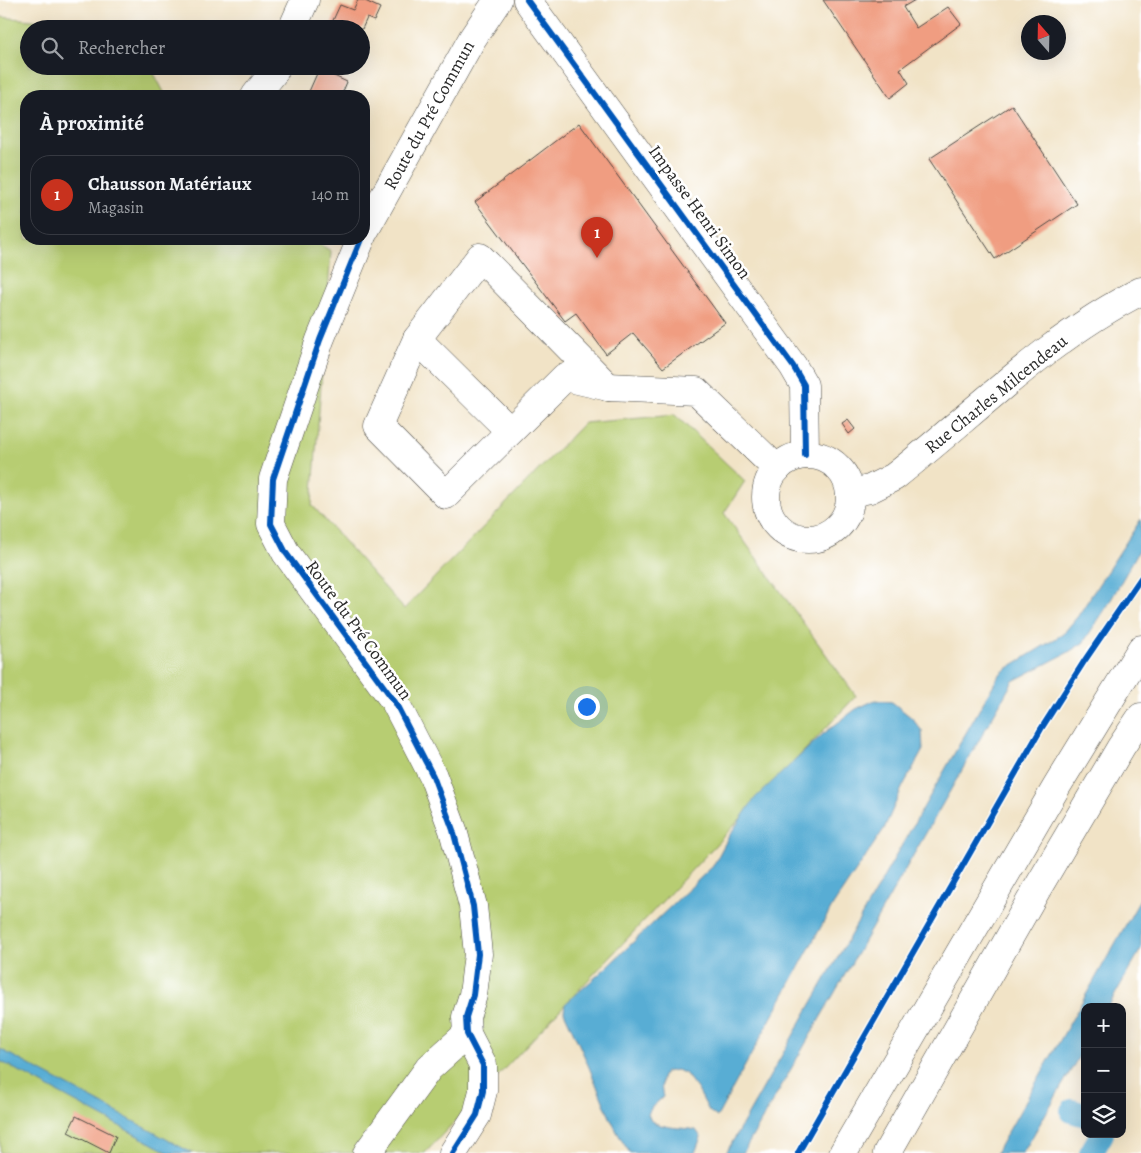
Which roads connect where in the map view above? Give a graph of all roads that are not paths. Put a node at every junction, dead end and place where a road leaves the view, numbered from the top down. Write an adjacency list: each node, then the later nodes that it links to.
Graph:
1 (304, 0): 4 (main road)
2 (498, 0): 7 (main road, Route du Pré Commun)
3 (527, 0): 13 (main road, Impasse Henri Simon)
4 (296, 20)
5 (272, 75): 6 (main road)
6 (260, 90)
7 (370, 221)
8 (359, 245): 18 (main road, Route du Pré Commun)
9 (1141, 291): 15 (main road, Rue Charles Milcendeau)
10 (417, 339): 11 (main road); 12 (main road); 12 (main road)
11 (608, 387): 12 (main road); 14 (main road)
12 (510, 431)
13 (805, 456): 14 (main road); 15 (main road)
14 (777, 469): 15 (main road)
15 (850, 493)
16 (1141, 649): 21 (main road)
17 (1141, 717): 22 (main road)
18 (467, 1034): 19 (main road); 20 (main road, Route du Pré Commun)
19 (367, 1153)
20 (453, 1153)
21 (843, 1153)
22 (887, 1153)

